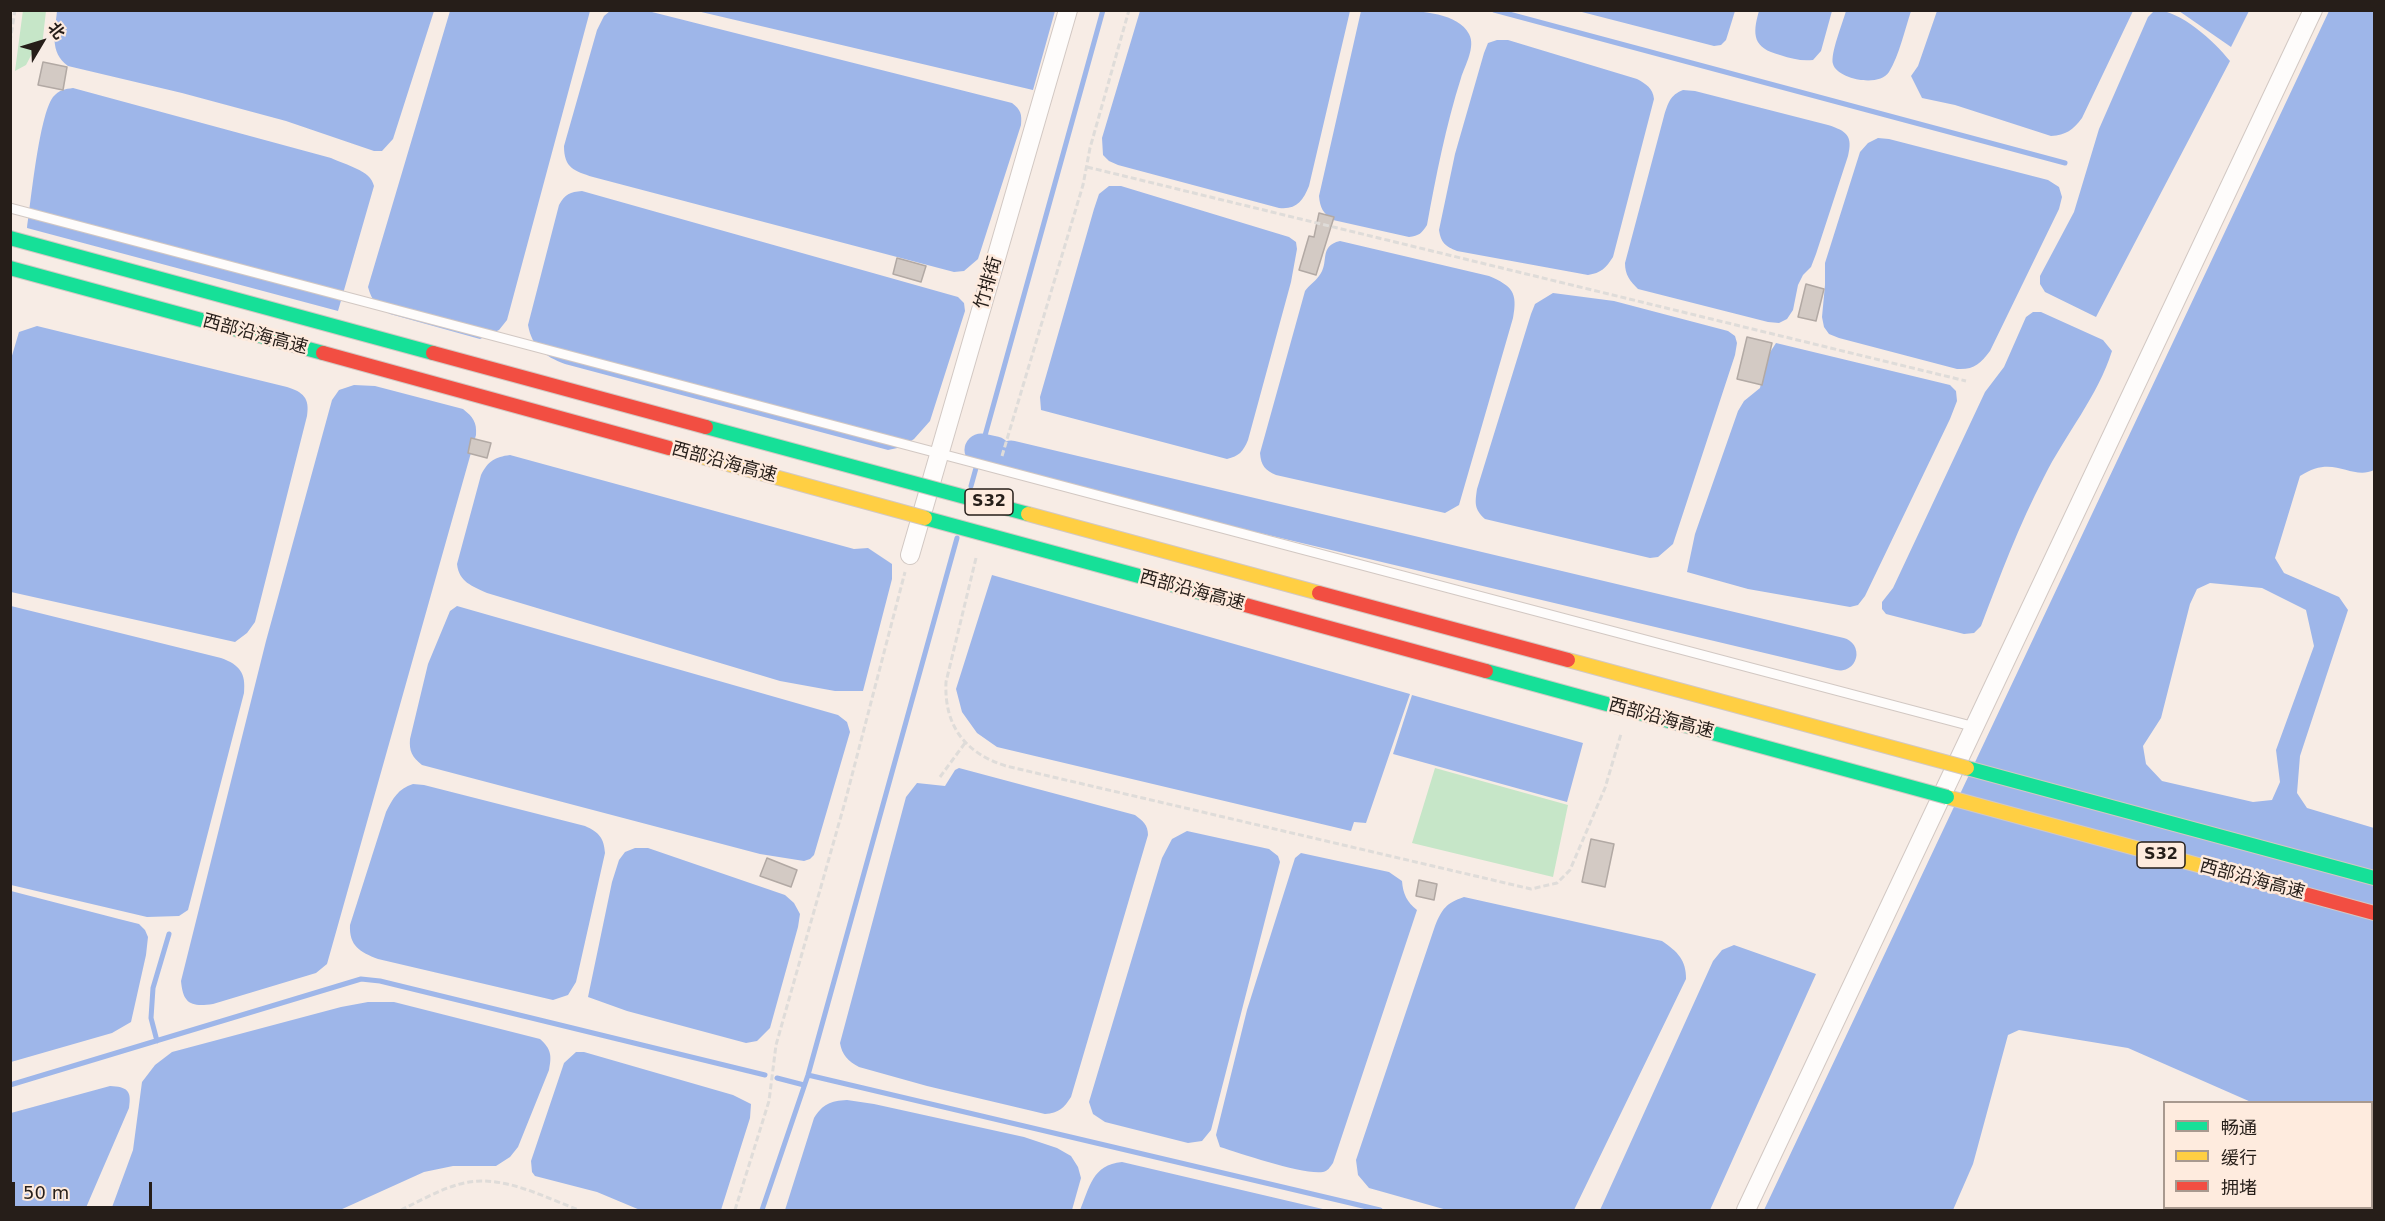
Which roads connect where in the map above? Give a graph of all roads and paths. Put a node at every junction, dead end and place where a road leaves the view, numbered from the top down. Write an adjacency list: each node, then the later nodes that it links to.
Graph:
1 (15, 10): 4 (path)
2 (1068, 10): 10 (street, 竹排街)
3 (2313, 10): 12 (street)
4 (10, 42)
5 (1086, 167): 9 (path)
6 (10, 208): 10 (lane)
7 (10, 238): 15 (highway, 西部沿海高速 / S32, bridge)
8 (10, 268): 16 (highway, 西部沿海高速 / S32, bridge)
9 (1966, 381)
10 (939, 453): 11 (street, 竹排街); 12 (lane)
11 (910, 555): 19 (path)
12 (1975, 727): 20 (street)
13 (965, 743): 14 (path)
14 (940, 777)
15 (2374, 878)
16 (2374, 913)
17 (401, 1210): 18 (path)
18 (579, 1210)
19 (735, 1210)
20 (1746, 1210)

